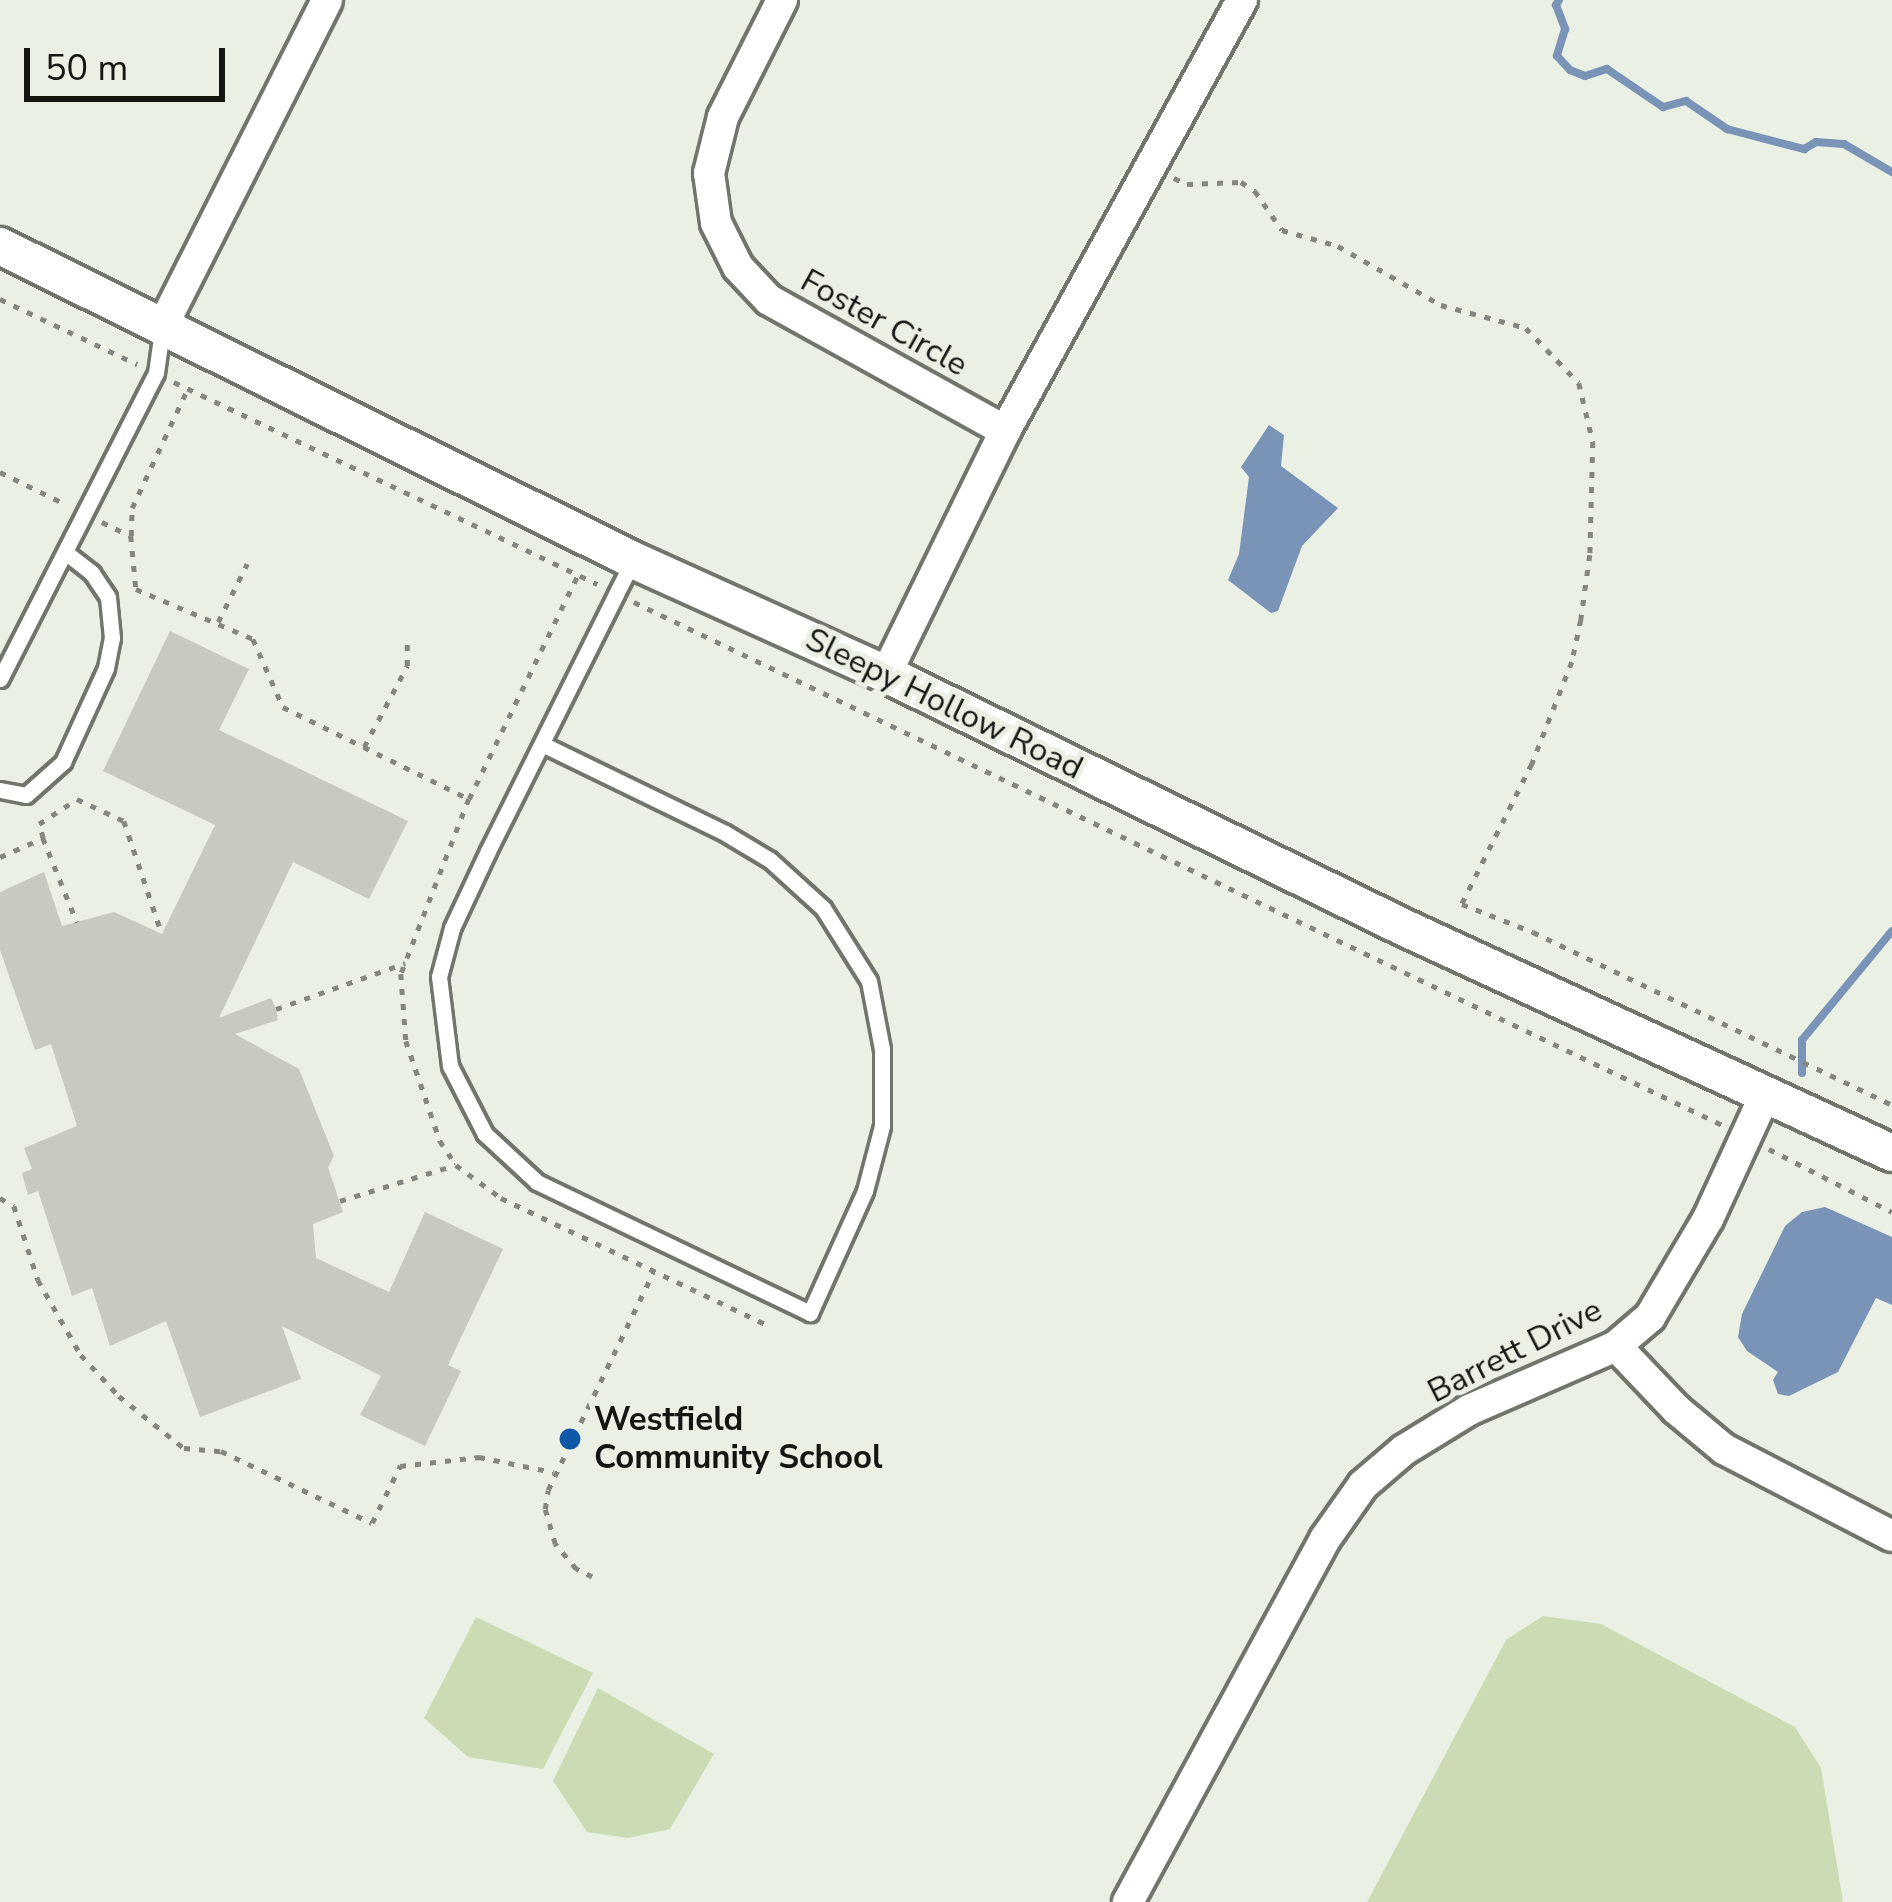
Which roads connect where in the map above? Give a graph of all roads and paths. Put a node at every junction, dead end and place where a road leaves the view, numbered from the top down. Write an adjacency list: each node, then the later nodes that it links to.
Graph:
1 (327, 0): 7 (street)
2 (782, 0): 10 (street, Foster Circle)
3 (1242, 0): 4 (street)
4 (1153, 168): 10 (street); 34 (path)
5 (0, 246): 7 (street, Sleepy Hollow Road)
6 (0, 299): 8 (path)
7 (162, 327): 8 (lane); 15 (street, Sleepy Hollow Road)
8 (156, 373): 9 (path); 12 (lane)
9 (188, 388): 13 (path); 17 (path)
10 (1005, 431): 21 (street)
11 (0, 472): 12 (path)
12 (87, 515): 13 (path); 14 (lane)
13 (131, 536): 19 (path)
14 (65, 552): 22 (lane); 25 (lane)
15 (633, 560): 18 (lane); 21 (street, Sleepy Hollow Road)
16 (247, 564): 19 (path)
17 (578, 575): 18 (path); 26 (path)
18 (616, 594): 23 (lane); 35 (path)
19 (218, 622): 24 (path)
20 (406, 642): 24 (path)
21 (886, 674): 33 (street, Sleepy Hollow Road)
22 (0, 680)
23 (542, 744): 23 (lane)
24 (364, 747): 26 (path)
25 (0, 790)
26 (469, 799): 31 (path)
27 (44, 838): 28 (path); 29 (path); 30 (path)
28 (0, 857)
29 (77, 922)
30 (162, 934)
31 (405, 962): 32 (path); 37 (path)
32 (276, 1009)
33 (1766, 1094): 35 (street, Barrett Drive); 36 (street, Sleepy Hollow Road)
34 (1892, 1105)
35 (1745, 1136): 40 (path); 43 (street, Barrett Drive)
36 (1892, 1154)
37 (456, 1165): 39 (path); 41 (path)
38 (0, 1198): 44 (path)
39 (340, 1201)
40 (1892, 1212)
41 (653, 1273): 42 (path); 44 (path)
42 (771, 1327)
43 (1616, 1346): 45 (street); 47 (street, Barrett Drive)
44 (553, 1472): 46 (path)
45 (1892, 1536)
46 (592, 1577)
47 (1128, 1902)

